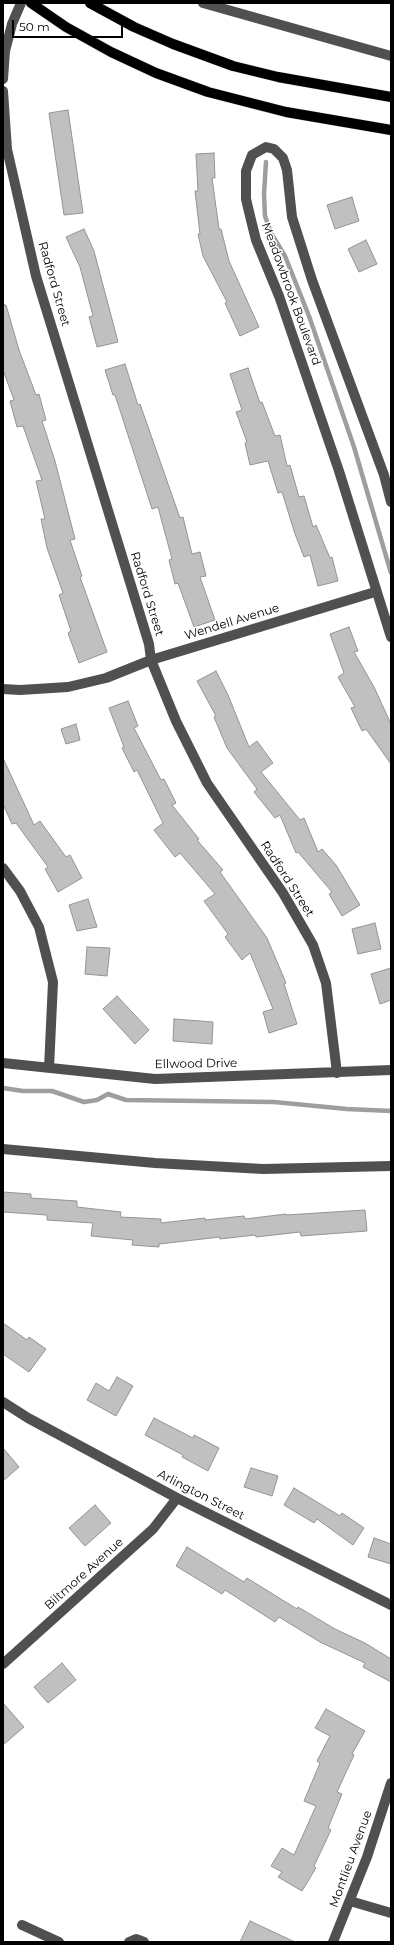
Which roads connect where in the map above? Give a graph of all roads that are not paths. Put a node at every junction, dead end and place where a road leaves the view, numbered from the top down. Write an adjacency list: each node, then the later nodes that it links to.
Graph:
1 (21, 3): 6 (street)
2 (31, 3): 9 (main road)
3 (90, 3): 8 (main road)
4 (203, 3): 5 (street)
5 (391, 56)
6 (3, 79)
7 (3, 91): 13 (street, Radford Street)
8 (391, 97)
9 (391, 130)
10 (391, 502): 11 (street, Meadowbrook Boulevard)
11 (376, 592): 12 (street, Meadowbrook Boulevard); 13 (street, Wendell Avenue)
12 (391, 637)
13 (151, 660): 14 (street, Wendell Avenue); 19 (street, Radford Street)
14 (3, 689)
15 (3, 868): 17 (street)
16 (3, 1063): 17 (street, Ellwood Drive)
17 (49, 1068): 19 (street, Ellwood Drive)
18 (391, 1070): 19 (street, Ellwood Drive)
19 (337, 1073)
20 (3, 1149): 21 (street)
21 (391, 1166)
22 (3, 1402): 23 (street, Arlington Street)
23 (177, 1498): 24 (street, Arlington Street); 25 (street, Biltmore Avenue)
24 (391, 1604)
25 (3, 1664)
26 (391, 1783): 27 (street, Montlieu Avenue)
27 (350, 1901): 28 (street); 33 (street, Montlieu Avenue)
28 (391, 1913)
29 (22, 1925): 30 (street)
30 (59, 1942)
31 (129, 1942): 32 (street)
32 (144, 1942)
33 (334, 1942)

